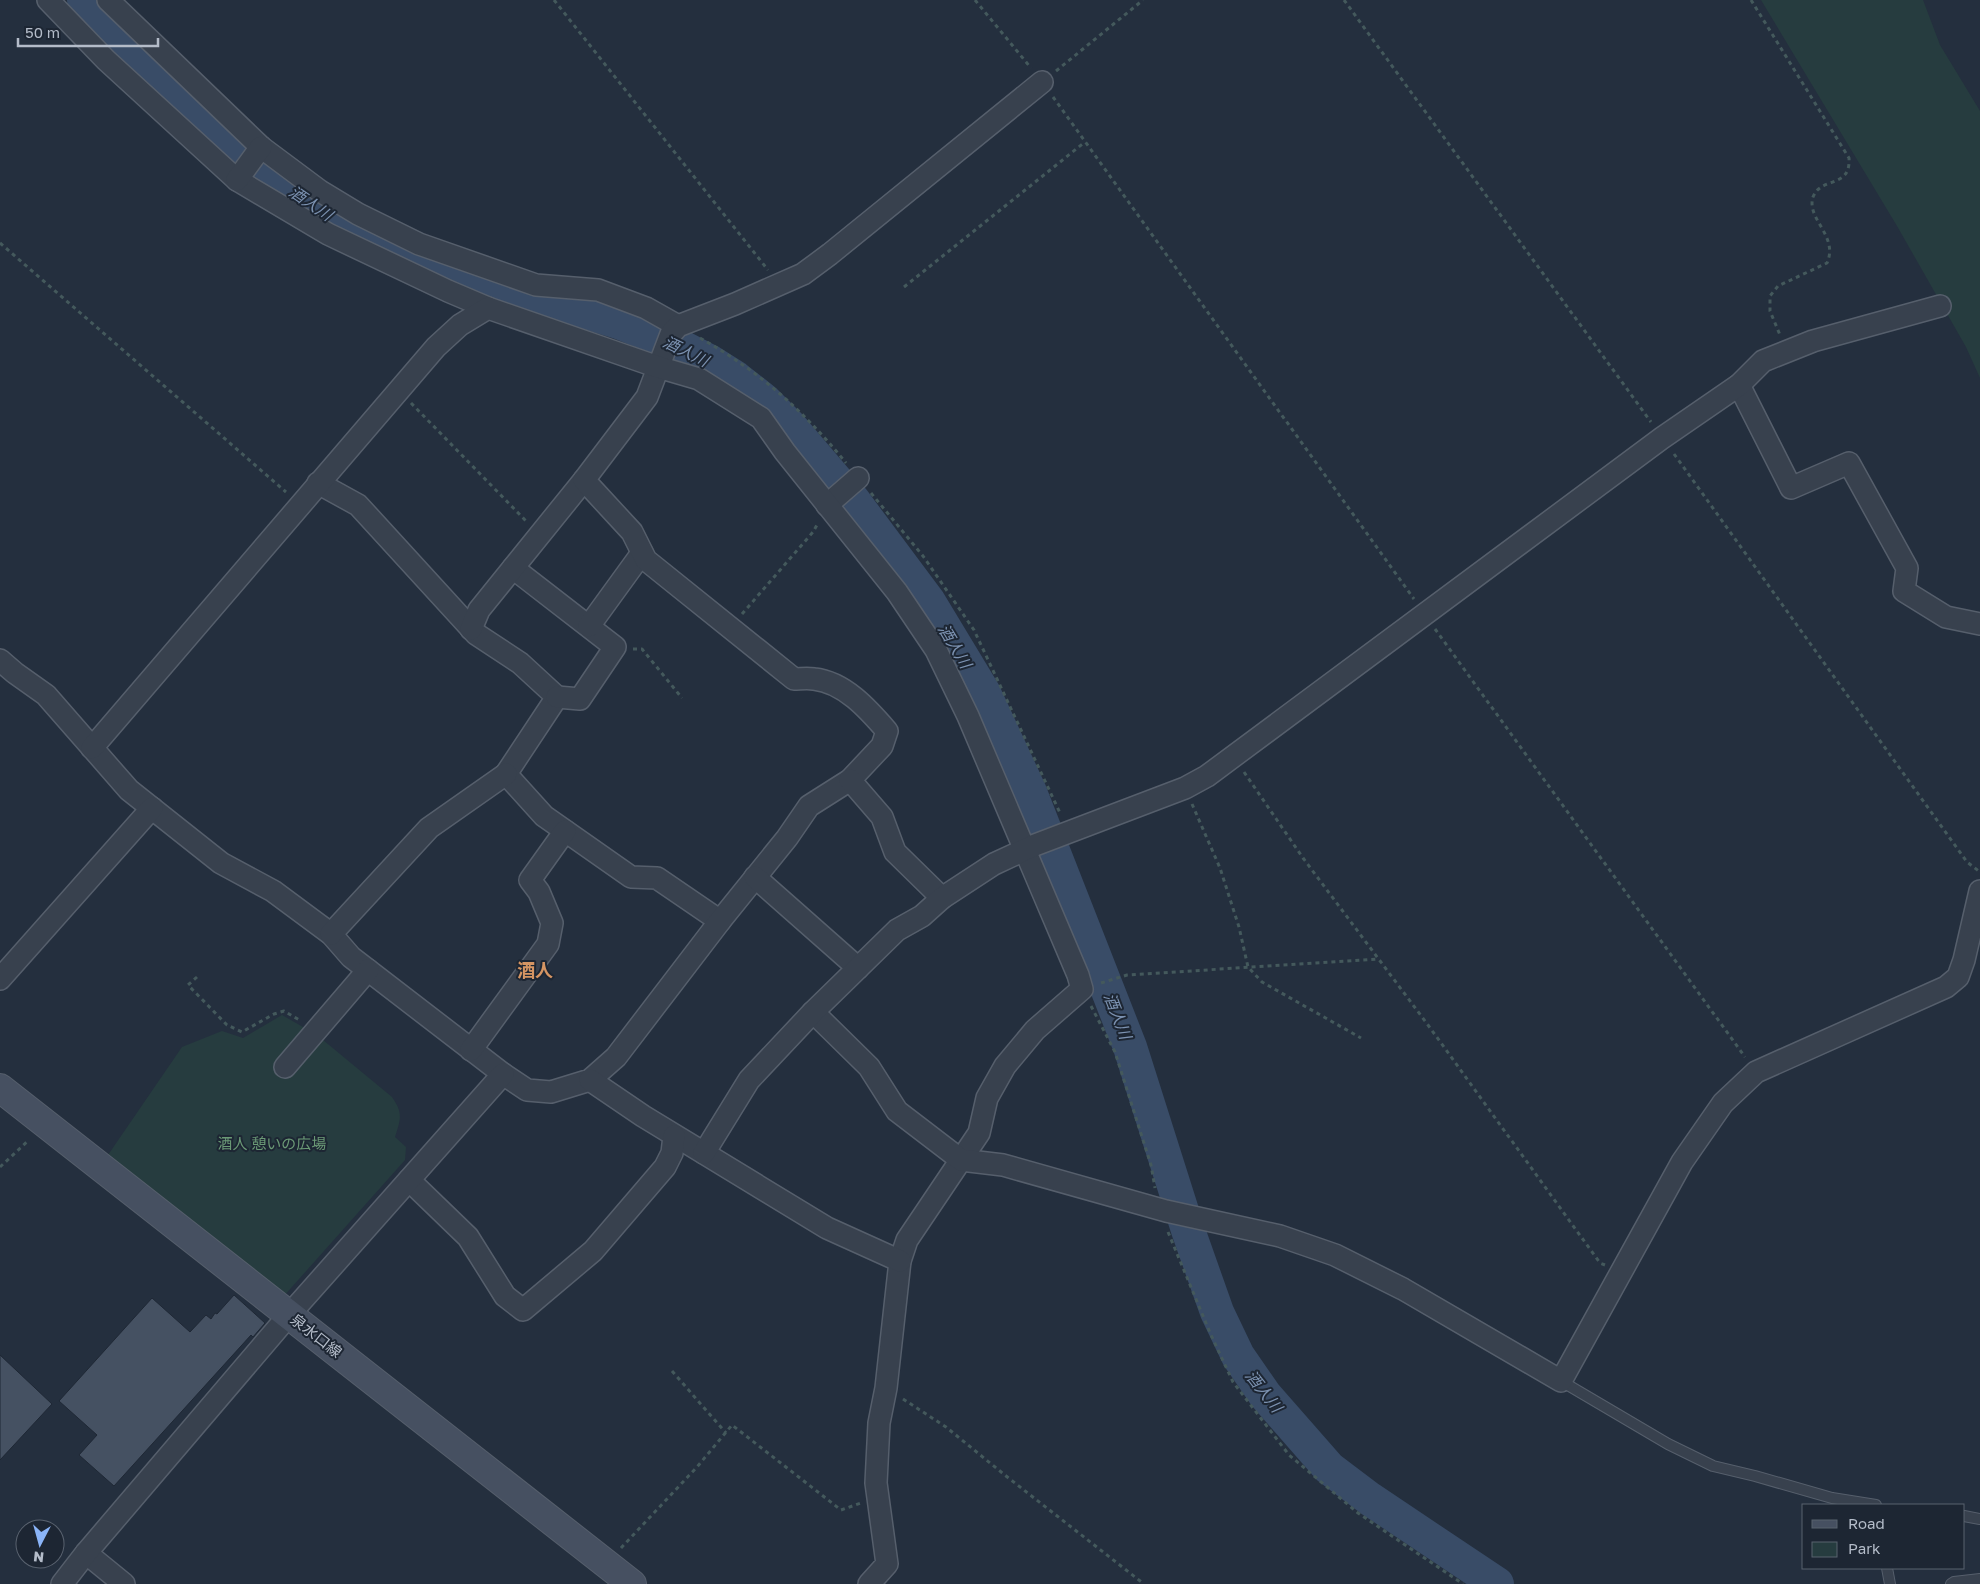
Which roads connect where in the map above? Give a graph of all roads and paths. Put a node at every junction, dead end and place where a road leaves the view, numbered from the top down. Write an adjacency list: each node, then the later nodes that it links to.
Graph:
1 (48, 0): 10 (street)
2 (108, 0): 9 (street)
3 (554, 0): 12 (path)
4 (975, 0): 7 (path)
5 (1143, 0): 7 (path)
6 (1751, 0): 17 (path)
7 (1042, 82): 8 (path); 12 (street)
8 (1085, 142): 13 (path); 29 (path)
9 (261, 147): 10 (street); 16 (street)
10 (237, 180): 15 (street)
11 (0, 242): 24 (path)
12 (780, 284): 16 (street)
13 (904, 287)
14 (1940, 306): 17 (street)
15 (488, 308): 18 (street); 20 (street)
16 (678, 326): 18 (street); 21 (path)
17 (1787, 351): 19 (street)
18 (658, 367): 22 (street); 25 (street)
19 (1739, 384): 29 (street); 30 (street)
20 (398, 390): 23 (street); 26 (path)
21 (858, 478): 25 (street); 45 (path)
22 (584, 480): 26 (street); 27 (street)
23 (318, 483): 24 (street); 33 (street)
24 (301, 504): 38 (street)
25 (827, 505): 32 (path); 46 (street)
26 (540, 535): 28 (street)
27 (642, 553): 31 (street); 32 (street)
28 (513, 568): 31 (street); 33 (street)
29 (1425, 615): 39 (street); 64 (path)
30 (1980, 624)
31 (589, 626): 34 (street)
32 (730, 628): 41 (street)
33 (471, 629): 36 (street)
34 (615, 647): 36 (street); 37 (path)
35 (0, 660): 38 (street)
36 (557, 697): 40 (street)
37 (682, 698)
38 (92, 748): 43 (street)
39 (1234, 758): 42 (street); 52 (path)
40 (506, 774): 44 (street); 51 (street)
41 (850, 780): 47 (street); 49 (street)
42 (1185, 788): 45 (street); 53 (path)
43 (152, 808): 51 (street); 57 (street)
44 (565, 831): 50 (street); 62 (street)
45 (1069, 832): 46 (street)
46 (1025, 849): 49 (street); 58 (street)
47 (756, 877): 50 (street); 54 (street)
48 (1980, 891): 64 (street)
49 (942, 898): 54 (street)
50 (720, 921): 66 (street)
51 (331, 934): 55 (street)
52 (1379, 959): 53 (path); 76 (path)
53 (1248, 967): 58 (path); 61 (path)
54 (858, 968): 59 (street)
55 (368, 970): 60 (street); 62 (street)
56 (197, 977): 60 (path)
57 (0, 979)
58 (1082, 989): 71 (street); 74 (path)
59 (813, 1012): 70 (street); 71 (street)
60 (316, 1031): 63 (street)
61 (1361, 1038)
62 (471, 1050): 65 (street)
63 (285, 1067)
64 (1756, 1072): 76 (street)
65 (503, 1074): 66 (street); 73 (street)
66 (590, 1080): 69 (street)
67 (0, 1088): 68 (main road, 泉水口線)
68 (45, 1123): 72 (path); 77 (main road, 泉水口線)
69 (674, 1136): 70 (street); 73 (street)
70 (704, 1153): 75 (street)
71 (960, 1160): 74 (street); 75 (street)
72 (0, 1168)
73 (409, 1180): 77 (street)
74 (1158, 1209): 79 (street); 95 (path)
75 (900, 1261): 80 (street)
76 (1621, 1272): 79 (street)
77 (289, 1315): 86 (street); 87 (main road, 泉水口線)
78 (672, 1371): 81 (path)
79 (1561, 1381): 83 (lane)
80 (886, 1388): 82 (street); 94 (path)
81 (726, 1433): 82 (path); 87 (path)
82 (878, 1498): 93 (street)
83 (1872, 1504)
84 (1965, 1516): 85 (lane)
85 (1980, 1519)
86 (86, 1552): 90 (street); 91 (street)
87 (606, 1564): 92 (main road, 泉水口線)
88 (1887, 1569): 96 (lane)
89 (1980, 1580): 97 (lane)
90 (62, 1584)
91 (124, 1584)
92 (632, 1584)
93 (870, 1584)
94 (1144, 1584)
95 (1463, 1584)
96 (1890, 1584)
97 (1950, 1584)

